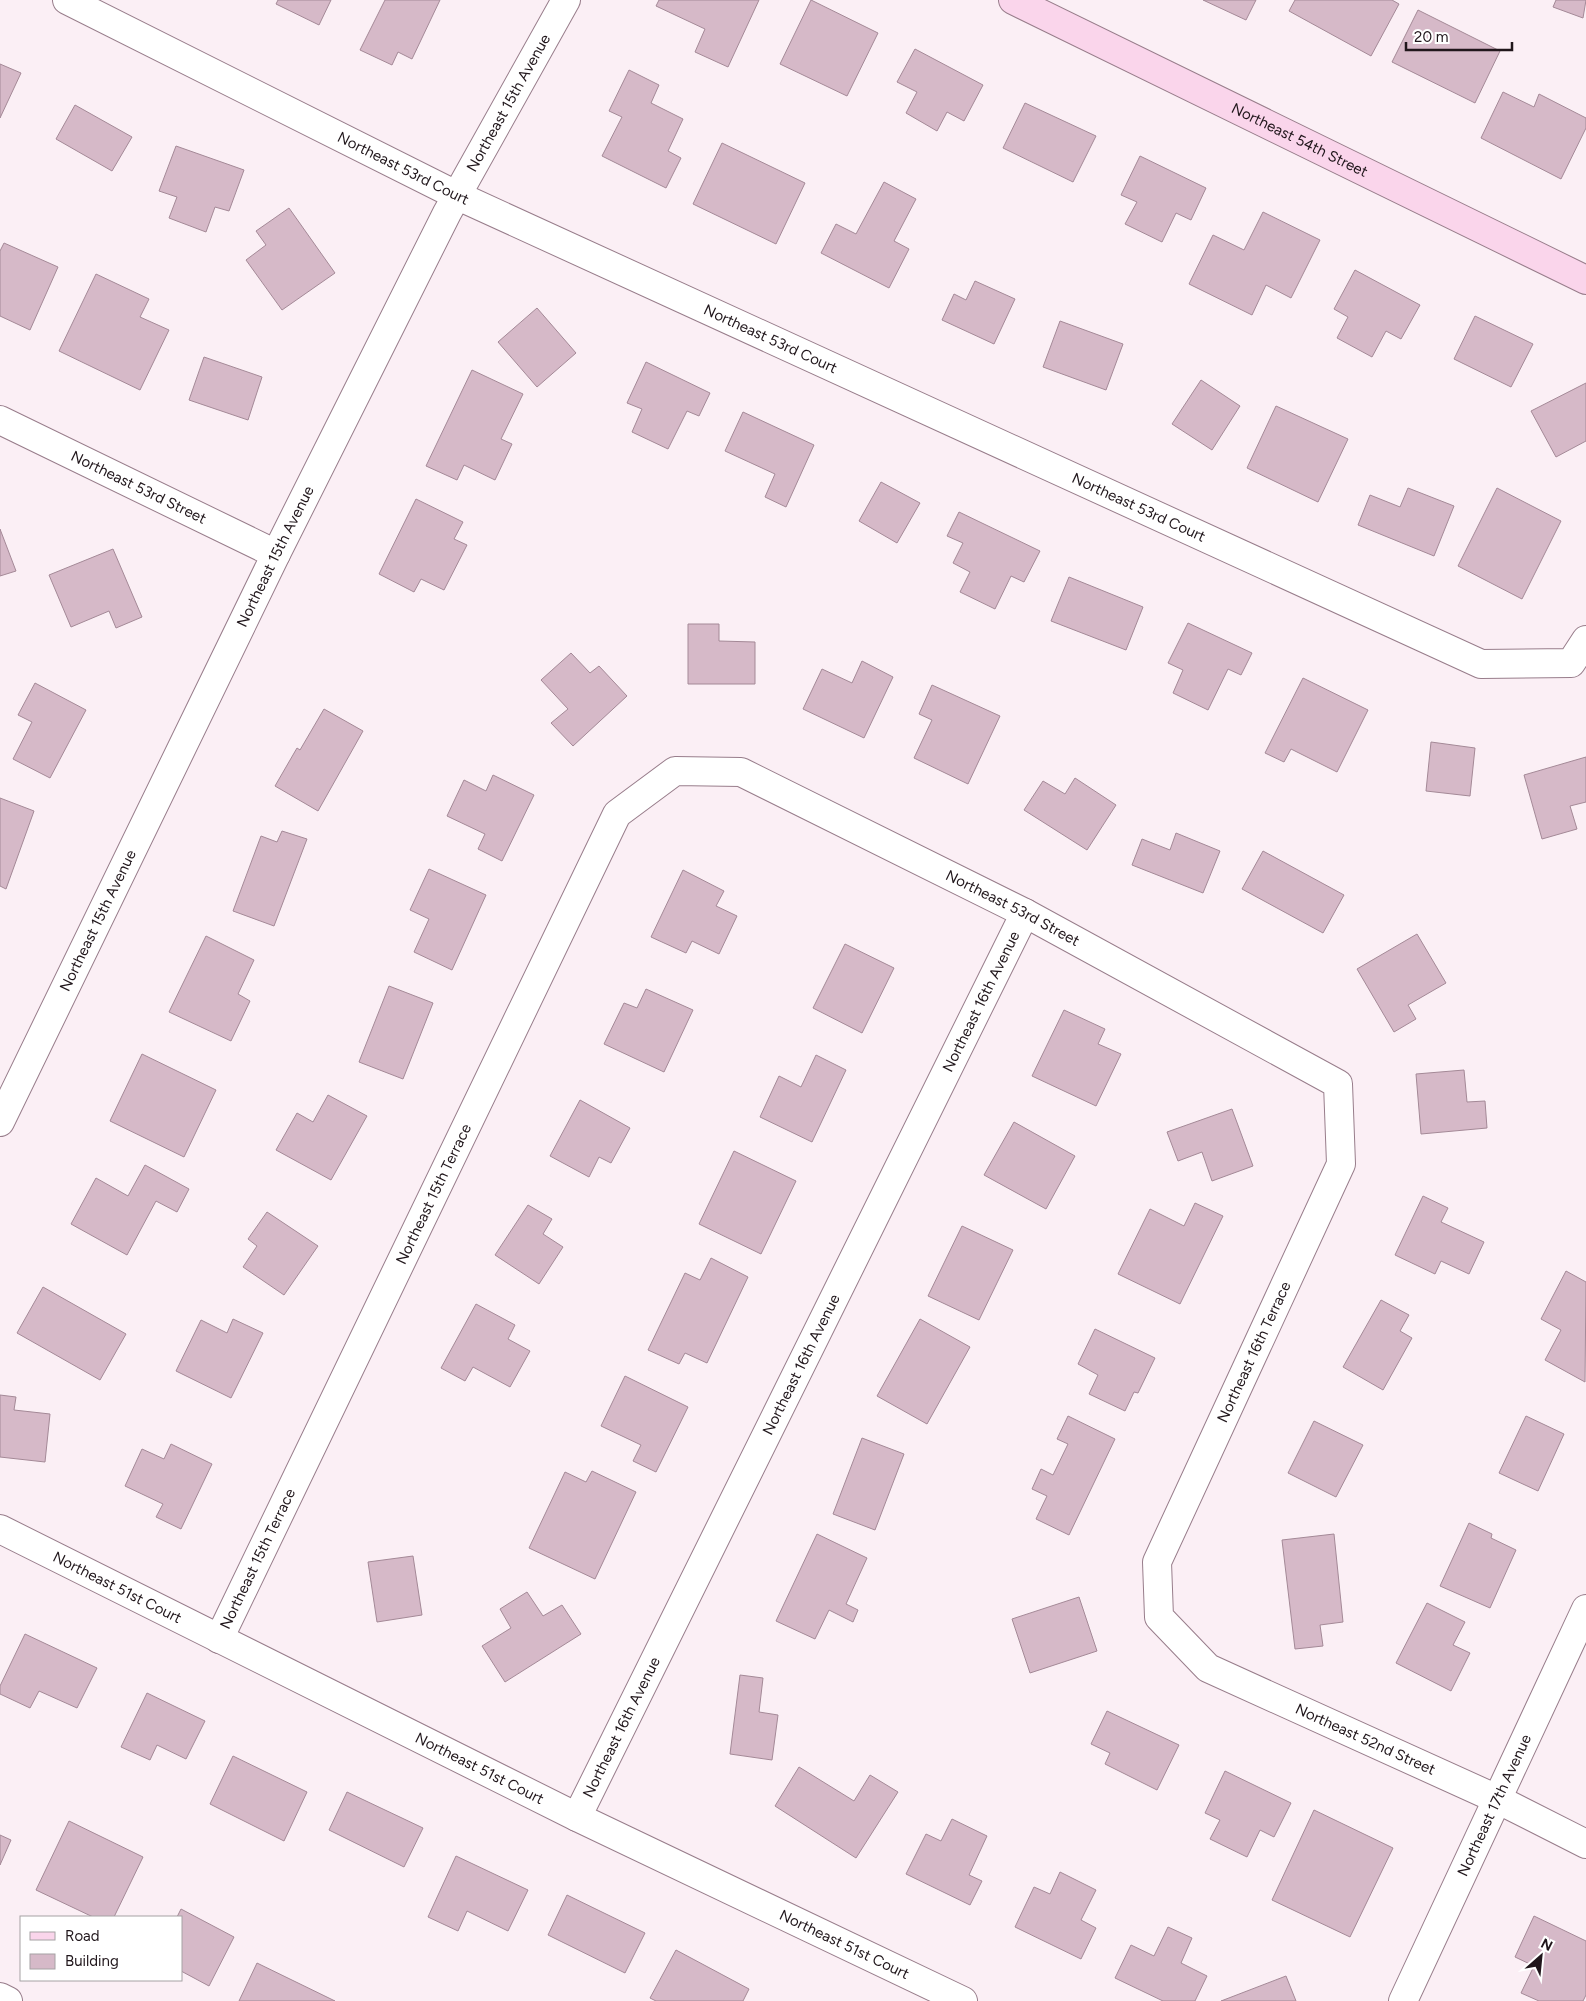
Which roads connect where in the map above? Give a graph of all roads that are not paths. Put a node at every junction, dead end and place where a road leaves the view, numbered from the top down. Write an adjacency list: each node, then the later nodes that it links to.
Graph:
1 (67, 0): 4 (street, Northeast 53rd Court)
2 (566, 0): 4 (street, Northeast 15th Avenue)
3 (1013, 0): 5 (street, Northeast 54th Street)
4 (456, 195): 7 (street, Northeast 15th Avenue); 8 (street, Northeast 53rd Court)
5 (1586, 280)
6 (0, 420): 7 (street, Northeast 53rd Street)
7 (276, 554): 12 (street, Northeast 15th Avenue)
8 (1586, 640)
9 (674, 771): 10 (street, Northeast 53rd Street); 16 (street, Northeast 15th Terrace)
10 (1025, 912): 11 (street, Northeast 53rd Street); 18 (street, Northeast 16th Avenue)
11 (1338, 1084): 15 (street, Northeast 16th Terrace)
12 (0, 1122)
13 (0, 1529): 16 (street, Northeast 51st Court)
14 (1586, 1609): 17 (street, Northeast 17th Avenue)
15 (1159, 1617): 17 (street, Northeast 52nd Street)
16 (219, 1639): 18 (street, Northeast 51st Court)
17 (1497, 1798): 19 (street, Northeast 52nd Street); 23 (street, Northeast 17th Avenue)
18 (577, 1816): 22 (street, Northeast 51st Court)
19 (1586, 1844)
20 (0, 1997): 21 (street)
21 (8, 2001)
22 (963, 2001)
23 (1403, 2001)

